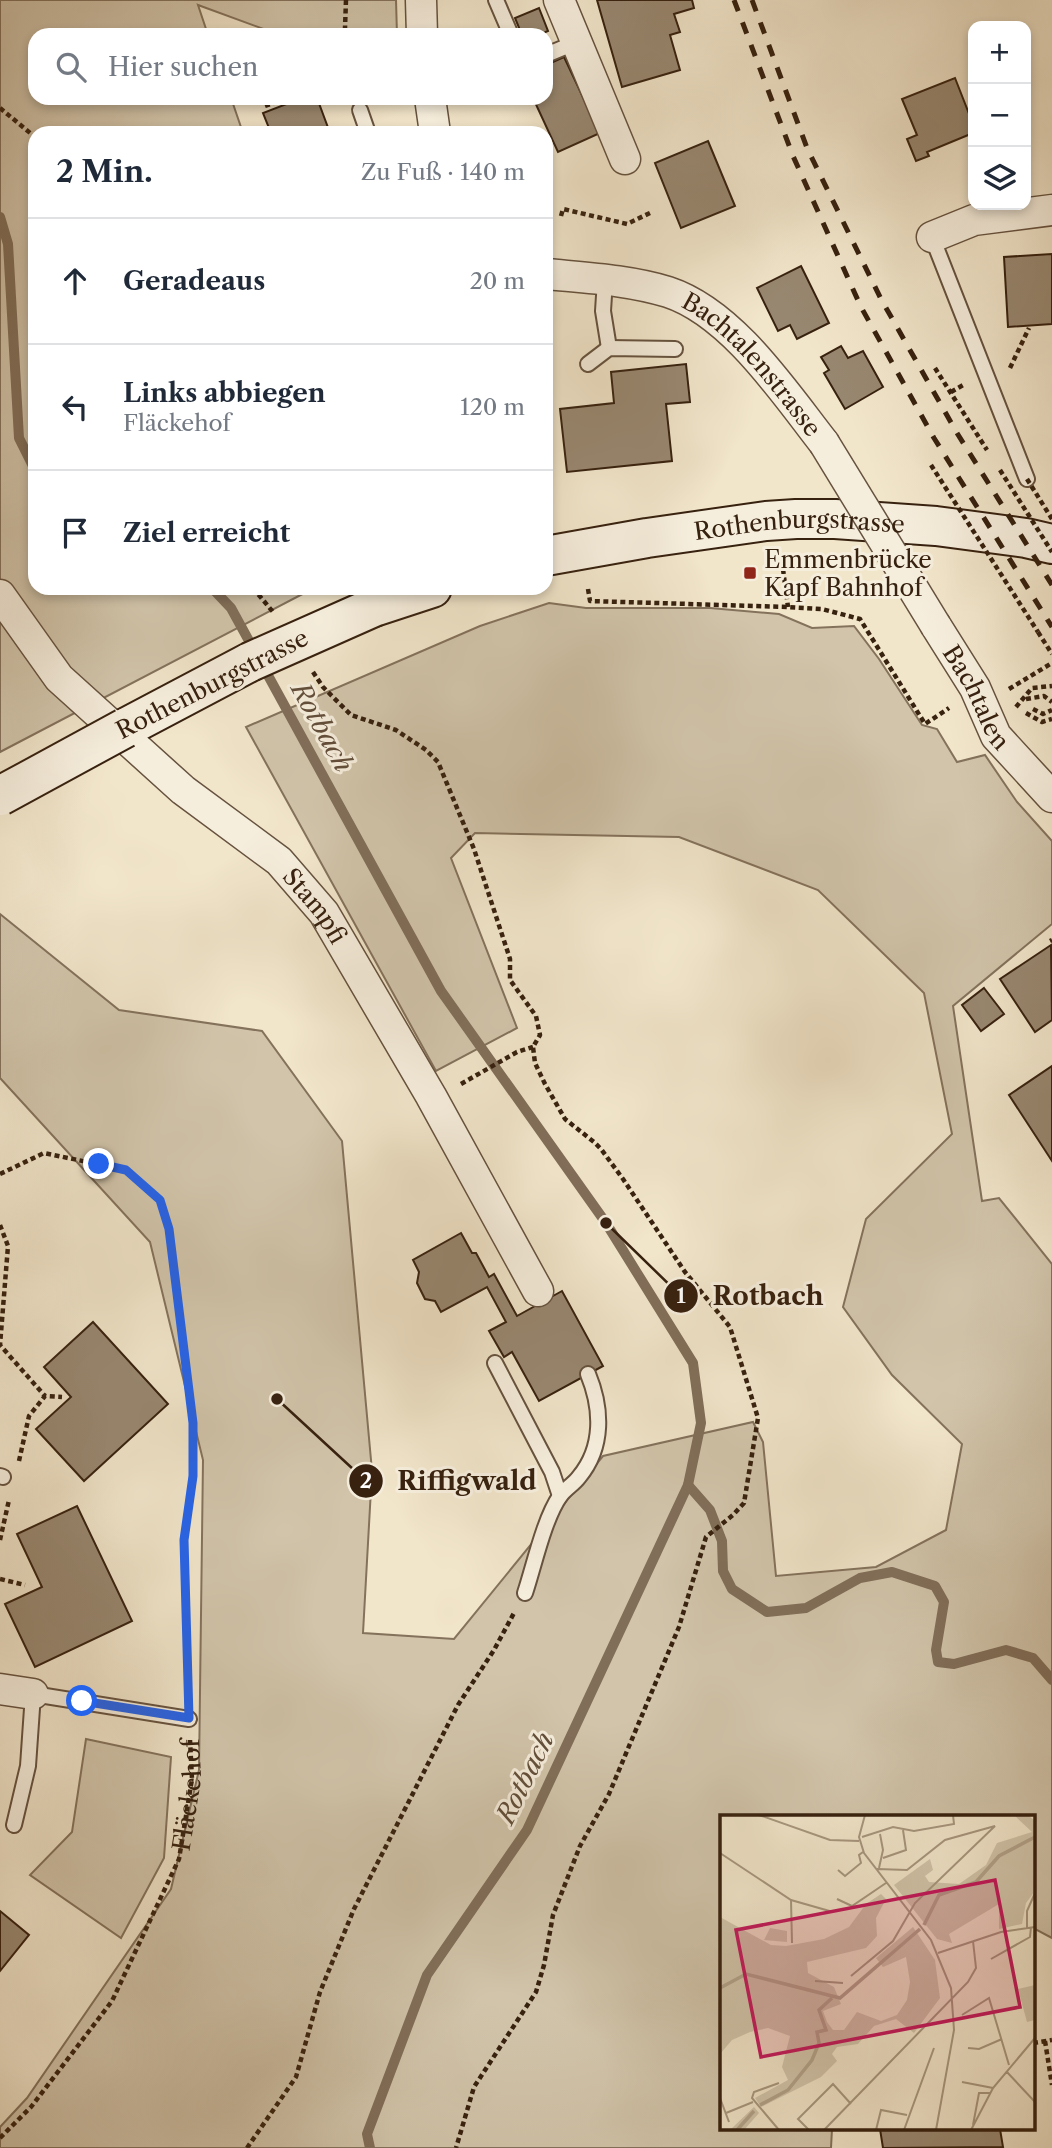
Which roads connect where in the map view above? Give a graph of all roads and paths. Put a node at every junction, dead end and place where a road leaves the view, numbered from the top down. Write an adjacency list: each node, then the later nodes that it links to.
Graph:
1 (346, 0): 5 (path)
2 (421, 0): 6 (street)
3 (496, 0): 7 (lane)
4 (559, 0): 8 (street)
5 (345, 28)
6 (422, 28)
7 (508, 28)
8 (577, 43): 9 (lane); 16 (street)
9 (553, 52)
10 (431, 105): 14 (street)
11 (0, 108): 15 (path)
12 (360, 110): 13 (lane)
13 (366, 126)
14 (434, 126)
15 (28, 131)
16 (625, 159)
17 (1052, 210): 20 (street)
18 (652, 212): 19 (path)
19 (561, 216)
20 (932, 237): 30 (lane)
21 (553, 275): 22 (street, Bachtalenstrasse)
22 (605, 279): 24 (lane); 42 (street, Bachtalenstrasse, bridge)
23 (1029, 328): 26 (path)
24 (609, 348): 25 (lane); 27 (lane)
25 (675, 349)
26 (1012, 363)
27 (588, 364)
28 (935, 368): 33 (path, bridge)
29 (931, 464): 43 (path, bridge)
30 (1027, 479): 31 (path, bridge)
31 (1052, 519)
32 (1052, 544): 34 (main road, Rothenburgstrasse)
33 (1052, 552)
34 (553, 555)
35 (783, 569): 40 (path)
36 (588, 589): 40 (path)
37 (0, 594): 60 (street, Stampfi)
38 (259, 595): 41 (path)
39 (411, 595): 54 (main road, Rothenburgstrasse, bridge)
40 (789, 607): 48 (path)
41 (281, 621)
42 (936, 626): 55 (street, Bachtalen)
43 (1052, 654)
44 (1052, 663): 47 (path)
45 (309, 665): 56 (path)
46 (1052, 686): 49 (path)
47 (1002, 693)
48 (958, 702)
49 (1052, 702)
50 (1033, 709): 51 (path)
51 (1052, 710)
52 (1026, 713): 53 (path)
53 (1052, 719)
54 (0, 796)
55 (1052, 797)
56 (533, 1047): 57 (path); 78 (path)
57 (451, 1089)
58 (0, 1174): 70 (path, Fläckehof)
59 (0, 1225): 63 (path)
60 (541, 1296)
61 (495, 1363): 64 (lane)
62 (588, 1374): 64 (lane)
63 (45, 1396)
64 (560, 1496): 67 (lane)
65 (0, 1579): 66 (path)
66 (25, 1585)
67 (525, 1593): 77 (path)
68 (0, 1689): 69 (street)
69 (33, 1694): 70 (lane); 71 (lane)
70 (189, 1718): 76 (path, Fläckehof)
71 (14, 1825)
72 (1052, 2040): 73 (path)
73 (1045, 2041): 74 (path); 75 (path)
74 (1034, 2043)
75 (1052, 2085)
76 (0, 2138)
77 (247, 2148)
78 (456, 2148)

